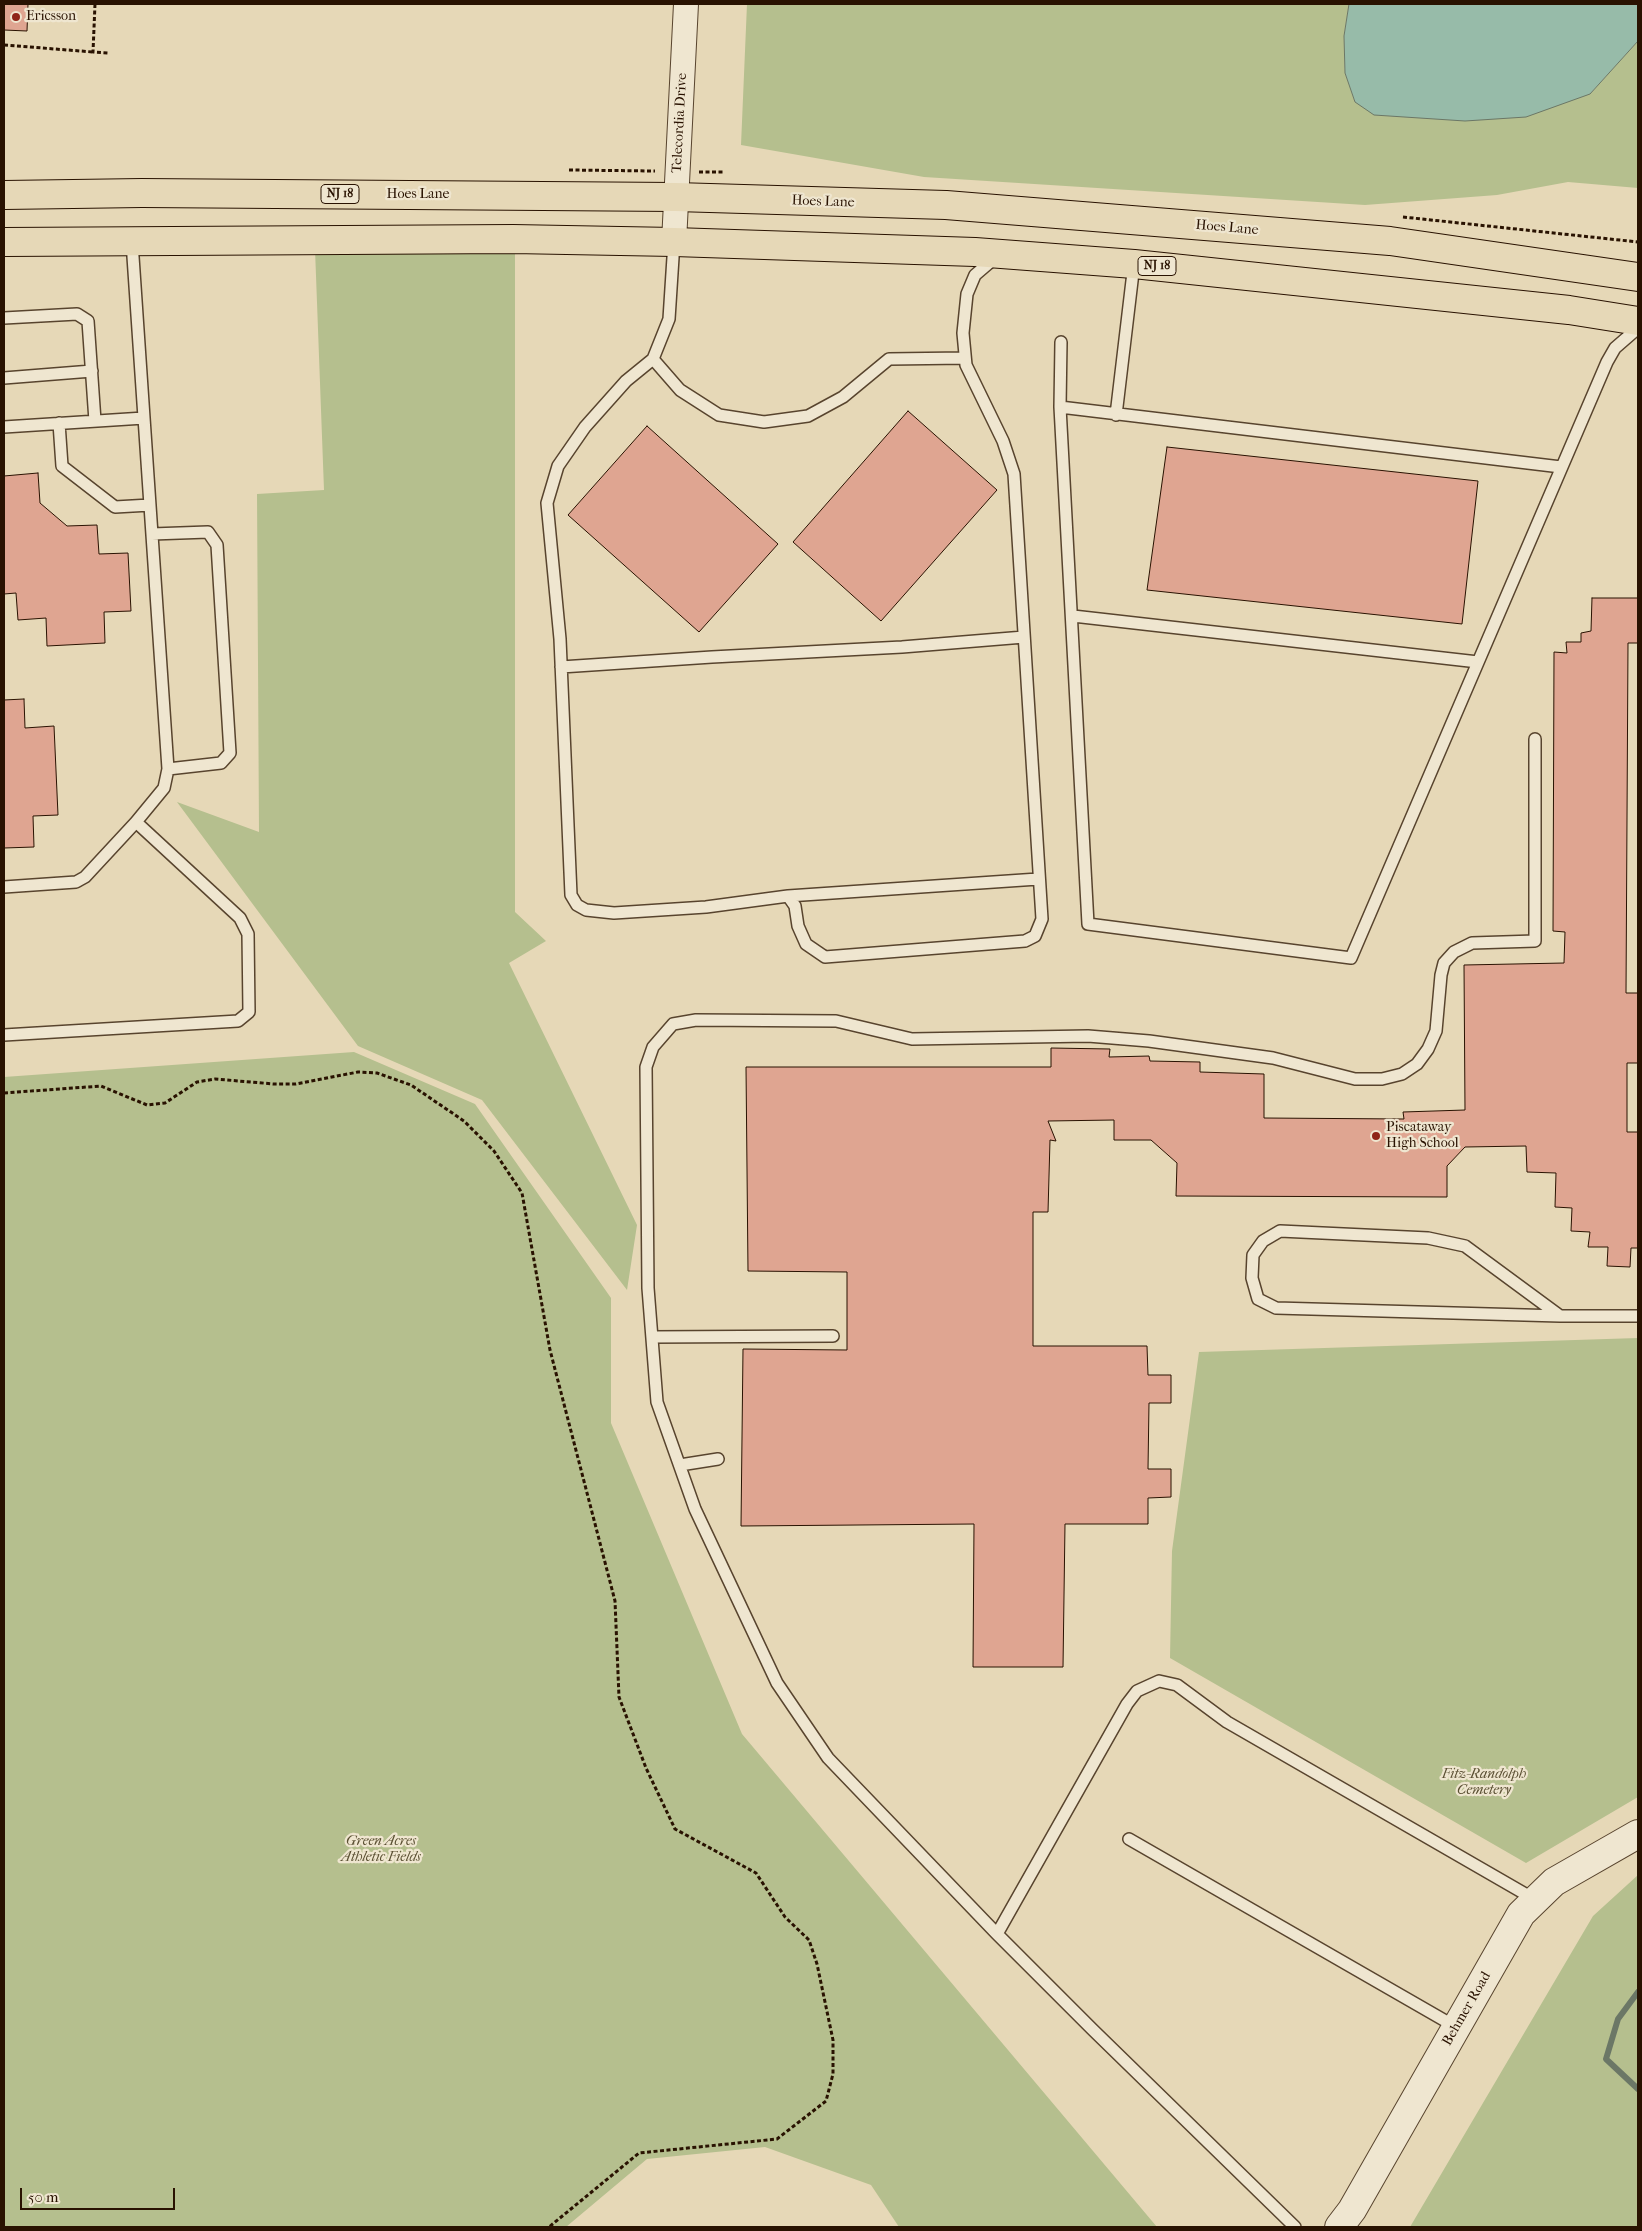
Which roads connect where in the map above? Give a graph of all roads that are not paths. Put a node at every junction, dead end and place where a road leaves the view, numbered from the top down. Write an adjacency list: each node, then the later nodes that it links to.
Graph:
1 (686, 4): 3 (street, Telecordia Drive)
2 (4, 195): 3 (highway, Hoes Lane / NJ 18)
3 (676, 197): 6 (street, Telecordia Drive); 9 (highway, Hoes Lane / NJ 18)
4 (4, 242): 5 (highway, NJ 18)
5 (132, 242): 6 (highway, NJ 18); 20 (lane)
6 (674, 242): 7 (highway, NJ 18); 15 (lane)
7 (1001, 254): 8 (highway, NJ 18); 14 (lane)
8 (1134, 264): 11 (highway, NJ 18); 19 (lane)
9 (1638, 278)
10 (4, 318): 16 (lane)
11 (1638, 321)
12 (1638, 328): 24 (lane)
13 (1061, 342): 18 (lane)
14 (965, 358): 15 (lane); 28 (lane)
15 (653, 359): 30 (lane)
16 (92, 371): 17 (lane); 21 (lane)
17 (4, 378)
18 (1060, 408): 19 (lane); 27 (lane)
19 (1116, 415): 24 (lane)
20 (144, 418): 21 (lane); 25 (lane)
21 (95, 421): 22 (lane)
22 (59, 423): 23 (lane); 25 (lane)
23 (4, 427)
24 (1561, 467): 29 (lane)
25 (150, 505): 26 (lane)
26 (152, 534): 32 (lane); 32 (lane)
27 (1073, 616): 29 (lane); 29 (lane)
28 (1024, 637): 30 (lane); 34 (lane)
29 (1478, 662)
30 (561, 667): 36 (lane)
31 (1535, 739): 41 (lane)
32 (168, 769): 33 (lane)
33 (136, 822): 35 (lane); 37 (lane)
34 (1038, 879): 36 (lane); 36 (lane)
35 (4, 887)
36 (788, 896)
37 (4, 1035)
38 (1560, 1316): 38 (lane); 39 (lane)
39 (1638, 1316)
40 (833, 1336): 41 (lane)
41 (652, 1337): 43 (lane)
42 (718, 1459): 43 (lane)
43 (680, 1465): 47 (lane)
44 (1638, 1834): 46 (street, Behmer Road)
45 (1130, 1840): 48 (lane)
46 (1534, 1899): 47 (lane); 48 (street, Behmer Road)
47 (997, 1934): 49 (lane)
48 (1456, 2027): 50 (street, Behmer Road)
49 (1296, 2227)
50 (1340, 2227)

